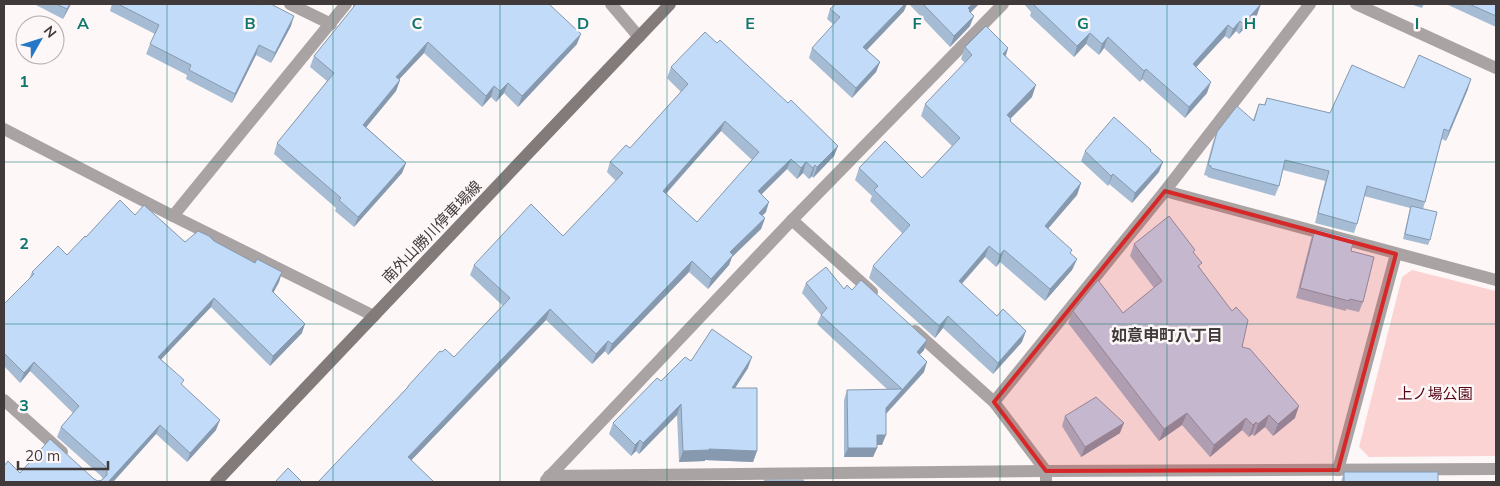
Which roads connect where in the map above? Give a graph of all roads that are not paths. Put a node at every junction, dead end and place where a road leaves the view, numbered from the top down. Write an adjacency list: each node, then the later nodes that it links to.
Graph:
1 (290, 4): 8 (street)
2 (346, 4): 8 (street)
3 (611, 4): 9 (street)
4 (670, 4): 9 (main road, 南外山勝川停車場線)
5 (1003, 4): 15 (street)
6 (1310, 4): 13 (street)
7 (1356, 4): 10 (street)
8 (330, 24): 14 (street)
9 (639, 37): 19 (main road, 南外山勝川停車場線)
10 (1496, 68)
11 (8, 131): 12 (street); 14 (street)
12 (4, 143)
13 (1165, 191): 16 (street); 22 (street)
14 (173, 216): 19 (street)
15 (792, 220): 18 (street); 27 (street)
16 (1396, 254): 17 (street); 25 (street)
17 (1496, 280)
18 (878, 298)
19 (374, 316): 28 (main road, 南外山勝川停車場線)
20 (907, 324): 22 (street)
21 (4, 400): 23 (street)
22 (994, 402): 26 (street)
23 (74, 463)
24 (1496, 469): 25 (street)
25 (1338, 470): 26 (street)
26 (1046, 477): 27 (street)
27 (546, 479)
28 (216, 482)

